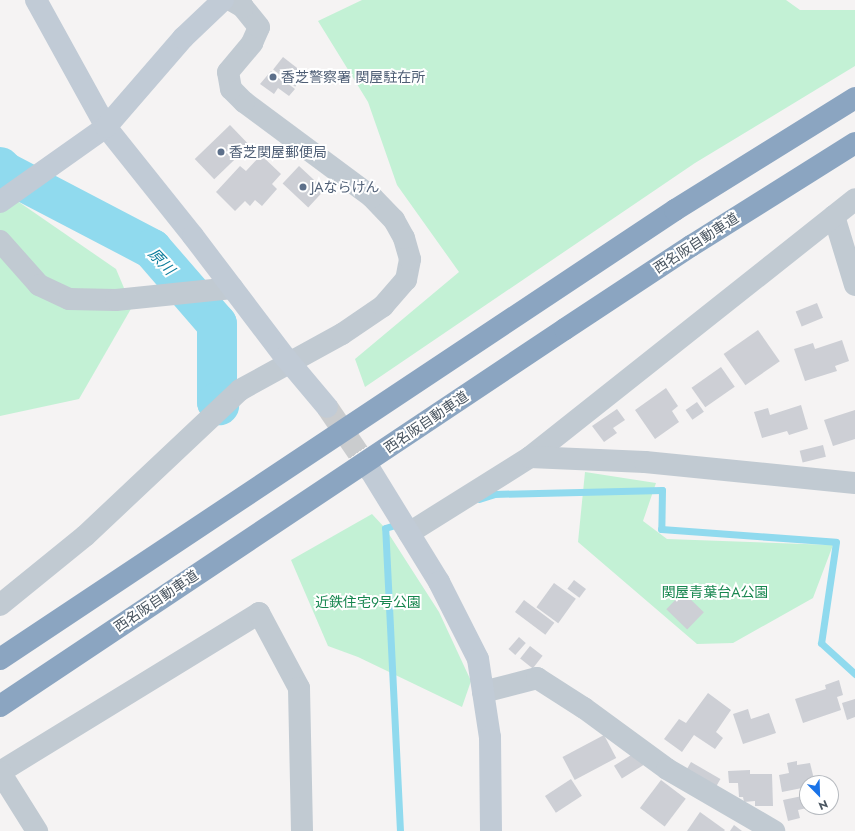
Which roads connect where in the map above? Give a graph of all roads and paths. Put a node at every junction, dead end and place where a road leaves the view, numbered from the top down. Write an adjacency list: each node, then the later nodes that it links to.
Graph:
1 (36, 0): 5 (street)
2 (223, 0): 5 (street)
3 (231, 0): 13 (street)
4 (855, 98): 20 (highway)
5 (106, 127): 8 (street); 12 (street)
6 (855, 143): 22 (highway, 西名阪自動車道)
7 (855, 199): 9 (street)
8 (0, 202)
9 (834, 216): 11 (street); 15 (street)
10 (0, 241): 12 (street)
11 (855, 285)
12 (232, 288): 13 (street)
13 (290, 363): 14 (street); 19 (street)
14 (327, 407)
15 (530, 458): 17 (street); 18 (street)
16 (372, 473): 18 (street)
17 (855, 483)
18 (410, 533): 21 (street)
19 (0, 605)
20 (0, 659)
21 (483, 692): 26 (street); 27 (street)
22 (0, 706)
23 (0, 772): 24 (street); 25 (street)
24 (37, 831)
25 (302, 831)
26 (491, 831)
27 (774, 831)

